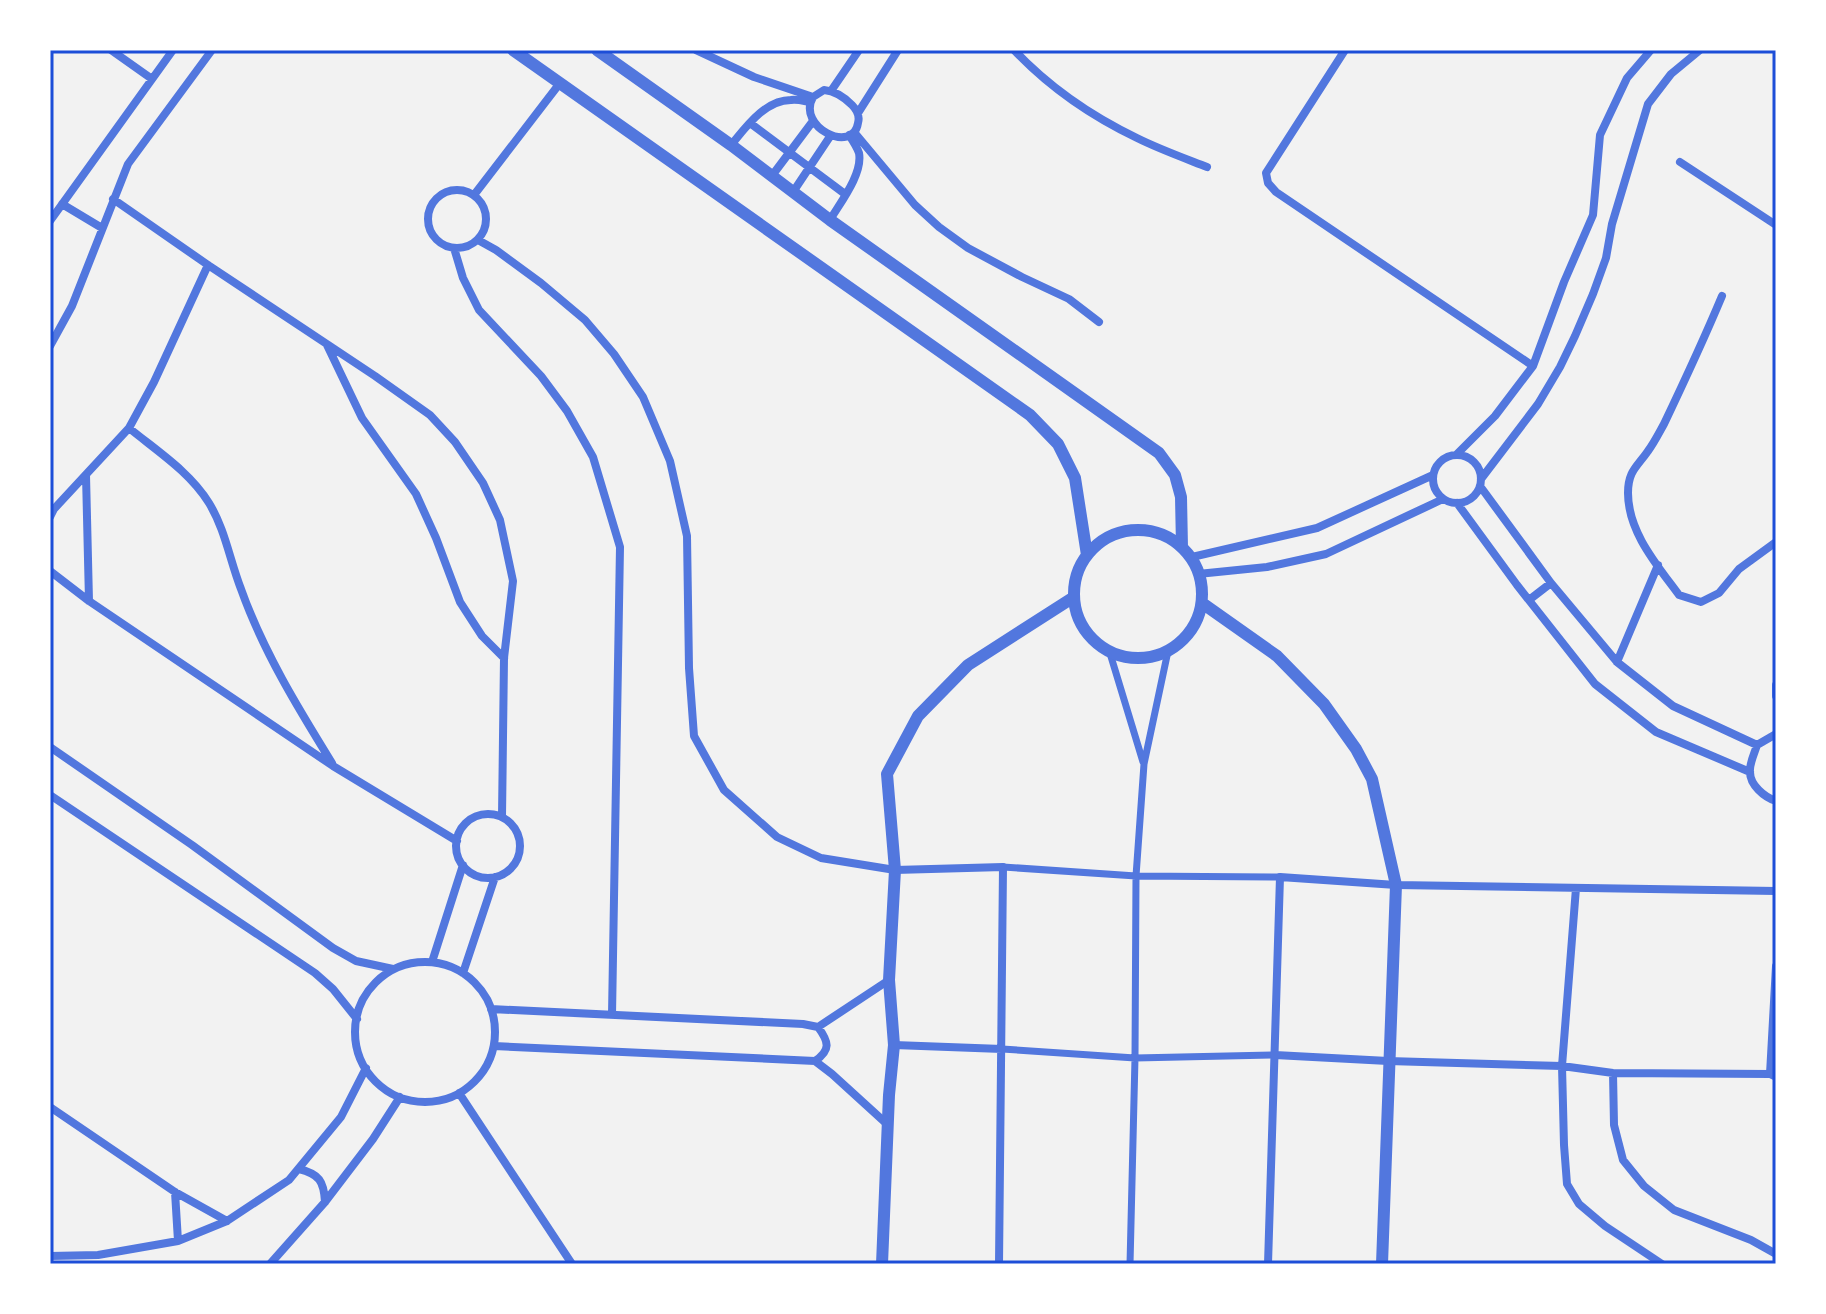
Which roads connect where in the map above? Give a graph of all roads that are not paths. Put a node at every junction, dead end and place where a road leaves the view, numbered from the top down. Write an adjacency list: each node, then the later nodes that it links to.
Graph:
1 (111, 50): 13 (street)
2 (173, 50): 13 (street)
3 (212, 50): 31 (street)
4 (513, 50): 14 (street)
5 (597, 50): 22 (street)
6 (696, 50): 16 (street)
7 (859, 50): 15 (street)
8 (898, 50): 17 (street)
9 (1014, 50): 26 (street)
10 (1345, 50): 44 (street)
11 (1651, 50): 44 (street)
12 (1700, 50): 49 (street)
13 (152, 79): 32 (street)
14 (560, 83): 30 (street); 55 (street)
15 (831, 91): 16 (street); 17 (street)
16 (811, 99): 18 (street); 19 (street)
17 (858, 113): 20 (street)
18 (813, 121): 21 (street); 23 (street)
19 (750, 123): 22 (street); 23 (street)
20 (852, 134): 21 (street); 29 (street); 41 (street)
21 (831, 135): 25 (street)
22 (731, 145): 27 (street)
23 (789, 152): 25 (street); 27 (street)
24 (1680, 162): 35 (street)
25 (810, 167): 28 (street); 29 (street)
26 (1207, 167)
27 (771, 177): 28 (street)
28 (793, 192): 33 (street)
29 (845, 194): 33 (street)
30 (474, 195): 37 (street); 38 (street)
31 (113, 199): 36 (street); 39 (street)
32 (62, 204): 34 (street); 36 (street)
33 (830, 220): 54 (street)
34 (50, 221)
35 (1776, 225)
36 (102, 228): 43 (street)
37 (478, 240): 38 (street); 83 (street)
38 (454, 248): 96 (street)
39 (208, 265): 42 (street); 45 (street)
40 (1722, 296): 57 (street)
41 (1099, 322)
42 (327, 344): 67 (street); 67 (street)
43 (50, 346)
44 (1533, 366): 46 (street)
45 (129, 428): 47 (street); 75 (street)
46 (1456, 455): 48 (street); 49 (street)
47 (86, 474): 52 (street); 63 (street)
48 (1433, 475): 50 (street); 56 (street)
49 (1480, 482): 51 (street); 60 (street)
50 (1443, 499): 51 (street); 59 (street)
51 (1457, 503): 62 (street)
52 (50, 517)
53 (1776, 542): 57 (street)
54 (1182, 547): 55 (street); 56 (street)
55 (1087, 555): 61 (street)
56 (1192, 557): 59 (street)
57 (1658, 565): 68 (street)
58 (50, 571): 63 (street)
59 (1198, 574): 64 (street)
60 (1551, 583): 62 (street); 68 (street)
61 (1074, 597): 65 (street); 83 (street)
62 (1529, 600): 76 (street)
63 (89, 601): 75 (street)
64 (1202, 603): 66 (street); 87 (street)
65 (1109, 650): 66 (street); 74 (street)
66 (1168, 651): 74 (street)
67 (504, 658): 79 (street)
68 (1617, 662): 72 (street)
69 (1776, 685): 70 (street)
70 (1776, 696)
71 (1776, 734): 72 (street)
72 (1757, 745): 76 (street)
73 (50, 747): 92 (street)
74 (1144, 764): 84 (street)
75 (333, 766): 80 (street)
76 (1750, 772): 78 (street)
77 (50, 795): 97 (street)
78 (1776, 801)
79 (502, 817): 80 (street); 85 (street)
80 (457, 841): 81 (street)
81 (463, 865): 85 (street); 90 (street)
82 (1003, 867): 83 (street); 84 (street); 101 (street)
83 (895, 870): 94 (street)
84 (1136, 876): 86 (street); 103 (street)
85 (495, 877): 93 (street)
86 (1280, 877): 87 (street); 102 (street)
87 (1396, 885): 88 (street); 105 (street)
88 (1576, 888): 89 (street); 106 (street)
89 (1776, 891)
90 (432, 962): 92 (street); 93 (street)
91 (1776, 966): 109 (street)
92 (393, 969): 97 (street)
93 (463, 973): 95 (street)
94 (889, 980): 98 (street); 99 (street)
95 (491, 1009): 96 (street); 100 (street)
96 (612, 1015): 98 (street)
97 (357, 1019): 107 (street)
98 (818, 1027): 104 (street)
99 (894, 1045): 101 (street); 113 (street)
100 (494, 1046): 104 (street); 110 (street)
101 (1002, 1049): 103 (street); 124 (street)
102 (1275, 1055): 103 (street); 105 (street); 126 (street)
103 (1135, 1058): 125 (street)
104 (815, 1061): 113 (street)
105 (1388, 1061): 106 (street); 127 (street)
106 (1562, 1066): 108 (street); 128 (street)
107 (366, 1068): 111 (street); 114 (street)
108 (1613, 1073): 109 (street); 119 (street)
109 (1773, 1075)
110 (459, 1093): 111 (street); 122 (street)
111 (400, 1097): 116 (street)
112 (50, 1107): 115 (street)
113 (888, 1125): 123 (street)
114 (299, 1169): 116 (street); 117 (street)
115 (175, 1192): 117 (street); 118 (street)
116 (325, 1202): 121 (street)
117 (227, 1221): 118 (street)
118 (178, 1241): 120 (street)
119 (1776, 1254)
120 (50, 1256)
121 (270, 1264)
122 (572, 1264)
123 (882, 1264)
124 (999, 1264)
125 (1130, 1264)
126 (1268, 1264)
127 (1382, 1264)
128 (1662, 1264)

